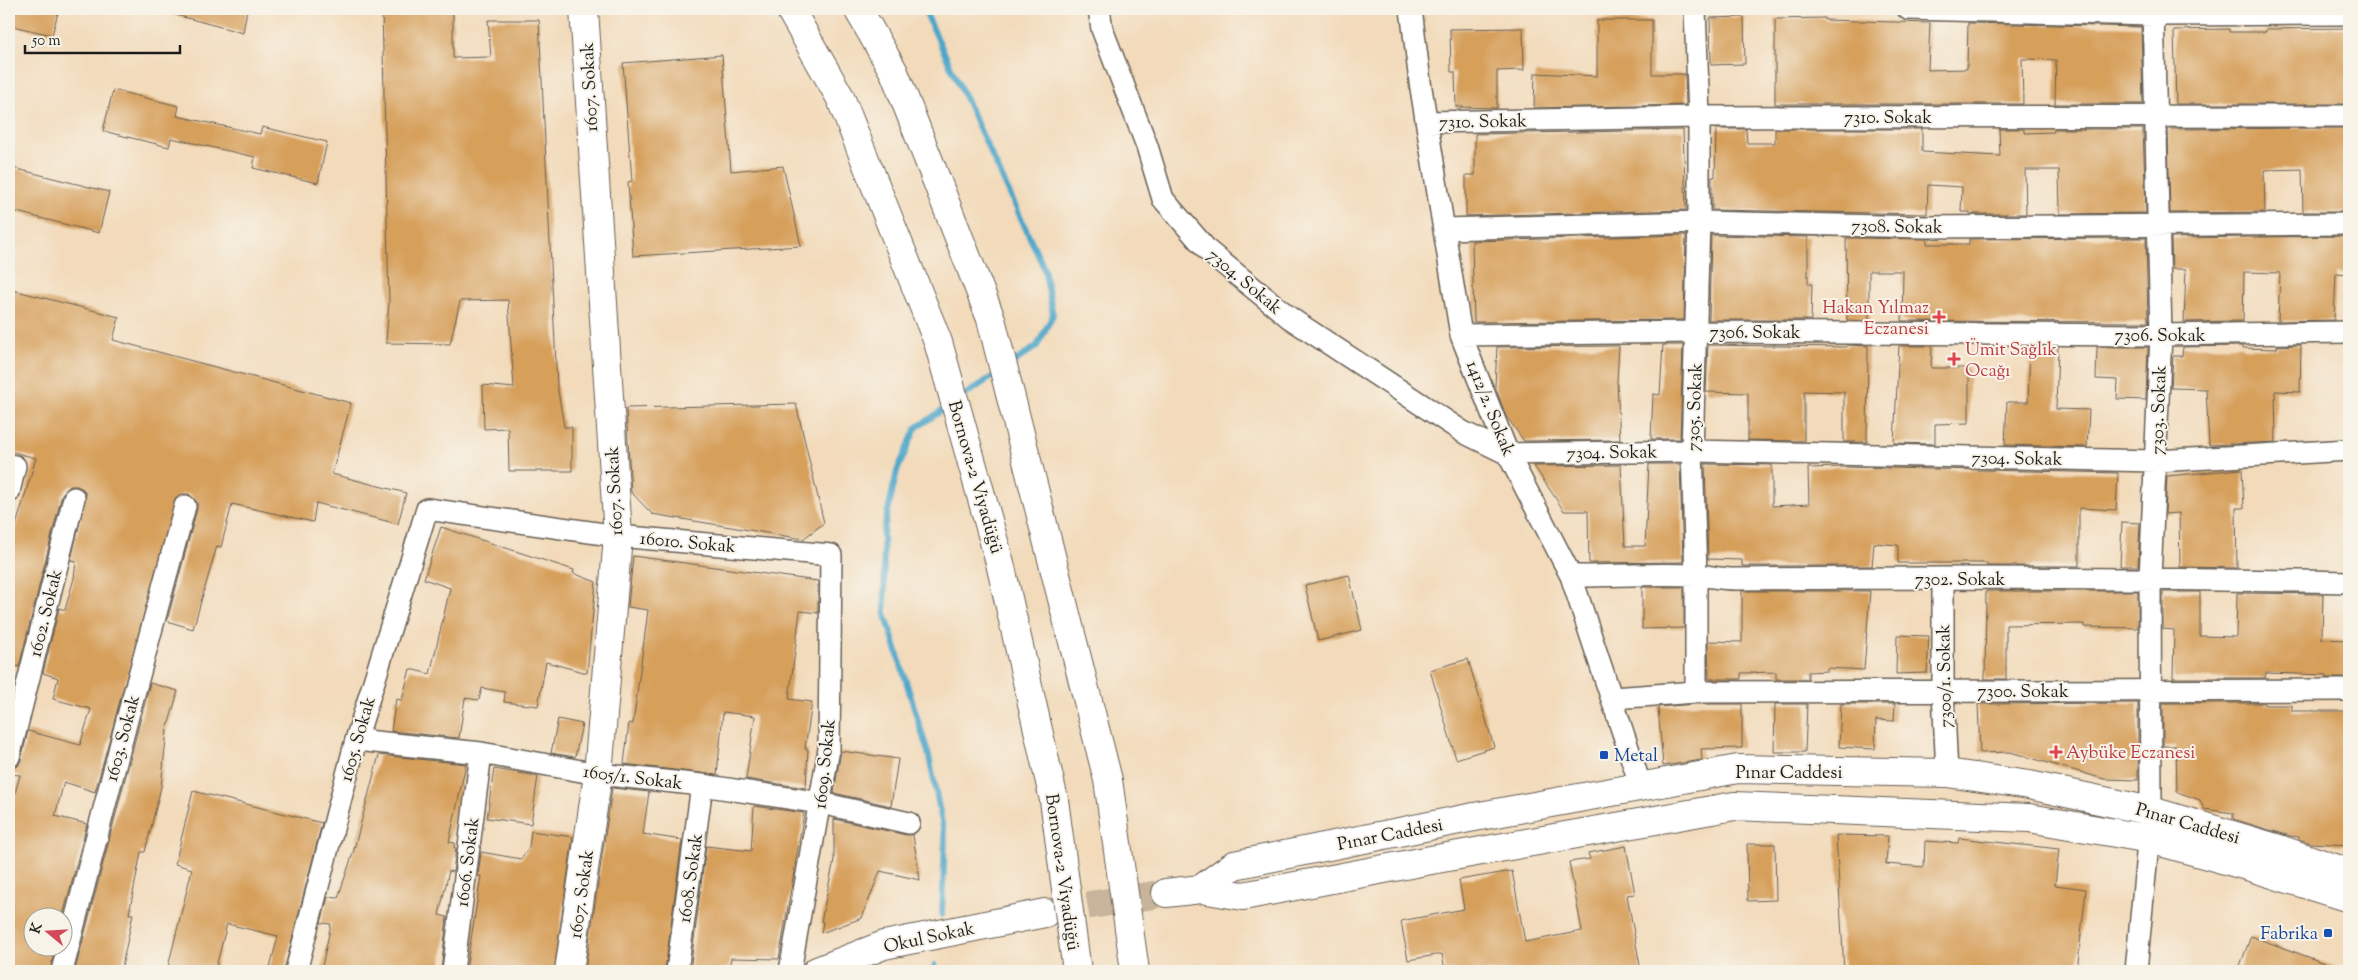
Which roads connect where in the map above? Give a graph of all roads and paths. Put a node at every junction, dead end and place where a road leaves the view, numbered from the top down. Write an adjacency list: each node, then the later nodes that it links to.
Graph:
1 (584, 9): 31 (main road, 1607. Sokak)
2 (790, 9): 66 (main road, Bornova-2 Viyadüğü, bridge)
3 (858, 9): 67 (main road, bridge)
4 (1099, 9): 24 (street, 7304. Sokak)
5 (1411, 9): 13 (street, 1412/2. Sokak)
6 (1695, 9): 12 (street, 7305. Sokak)
7 (1908, 9): 8 (street)
8 (2153, 12): 9 (street); 10 (street, 7303. Sokak)
9 (2349, 14)
10 (2156, 116): 11 (street, 7310. Sokak); 12 (street, 7310. Sokak); 16 (street, 7303. Sokak)
11 (2349, 116)
12 (1699, 118): 13 (street, 7310. Sokak); 14 (street, 7305. Sokak)
13 (1427, 122): 17 (street, 1412/2. Sokak)
14 (1699, 222): 16 (street, 7308. Sokak); 17 (street, 7308. Sokak); 18 (street, 7305. Sokak)
15 (2349, 224): 16 (street, 7308. Sokak)
16 (2157, 226): 21 (street, 7303. Sokak)
17 (1445, 229): 20 (street, 1412/2. Sokak)
18 (1697, 332): 20 (street, 7306. Sokak); 21 (street, 7306. Sokak); 23 (street, 7305. Sokak)
19 (2349, 332): 21 (street, 7306. Sokak)
20 (1461, 335): 24 (street, 1412/2. Sokak)
21 (2161, 335): 25 (street, 7303. Sokak)
22 (2349, 450): 25 (street, 7304. Sokak)
23 (1692, 451): 24 (street, 7304. Sokak); 25 (street, 7304. Sokak); 34 (street, 7305. Sokak)
24 (1508, 454): 33 (street, 1412/2. Sokak)
25 (2156, 461): 35 (street, 7303. Sokak)
26 (9, 465): 27 (street)
27 (9, 492)
28 (74, 498): 45 (street, 1602. Sokak)
29 (185, 506): 59 (street, 1603. Sokak)
30 (427, 509): 31 (street, 16010. Sokak); 43 (street, 1605. Sokak)
31 (618, 536): 32 (street, 16010. Sokak); 47 (main road, 1607. Sokak)
32 (831, 554): 50 (street, 1609. Sokak)
33 (1571, 576): 34 (street, 7302. Sokak); 42 (street, 1412/2. Sokak)
34 (1696, 576): 36 (street, 7302. Sokak); 41 (street, 7305. Sokak)
35 (2150, 578): 36 (street, 7302. Sokak); 37 (street, 7302. Sokak); 38 (street, 7303. Sokak)
36 (1943, 579): 40 (street, 7300/1. Sokak)
37 (2349, 582)
38 (2151, 690): 39 (street, 7300. Sokak); 40 (street, 7300. Sokak); 51 (street, 7303. Sokak)
39 (2349, 690)
40 (1943, 691): 41 (street, 7300. Sokak); 46 (street, 7300/1. Sokak)
41 (1696, 692): 42 (street)
42 (1613, 698): 49 (street, 1412/2. Sokak)
43 (356, 740): 44 (street, 1605/1. Sokak); 60 (street, 1605. Sokak)
44 (481, 753): 47 (street, 1605/1. Sokak); 61 (street, 1606. Sokak)
45 (9, 757)
46 (1947, 773): 49 (main road, Pınar Caddesi); 51 (main road, Pınar Caddesi)
47 (598, 774): 48 (street, 1605/1. Sokak); 62 (main road, 1607. Sokak)
48 (702, 785): 50 (street, 1605/1. Sokak); 63 (street, 1608. Sokak)
49 (1641, 786): 55 (main road, Pınar Caddesi)
50 (820, 803): 52 (street, 1605/1. Sokak); 64 (street, 1609. Sokak)
51 (2151, 811): 53 (street, 7303. Sokak); 54 (main road, Pınar Caddesi)
52 (909, 822)
53 (2150, 839): 55 (main road, Pınar Caddesi); 57 (main road, Pınar Caddesi); 68 (street, 7303. Sokak)
54 (2349, 873)
55 (1202, 889): 56 (main road, Pınar Caddesi)
56 (1166, 893)
57 (2349, 898)
58 (1045, 913): 65 (main road, Okul Sokak)
59 (62, 971)
60 (296, 971)
61 (453, 971)
62 (569, 971)
63 (677, 971)
64 (790, 971)
65 (817, 971)
66 (1077, 971)
67 (1135, 971)
68 (2136, 971)

